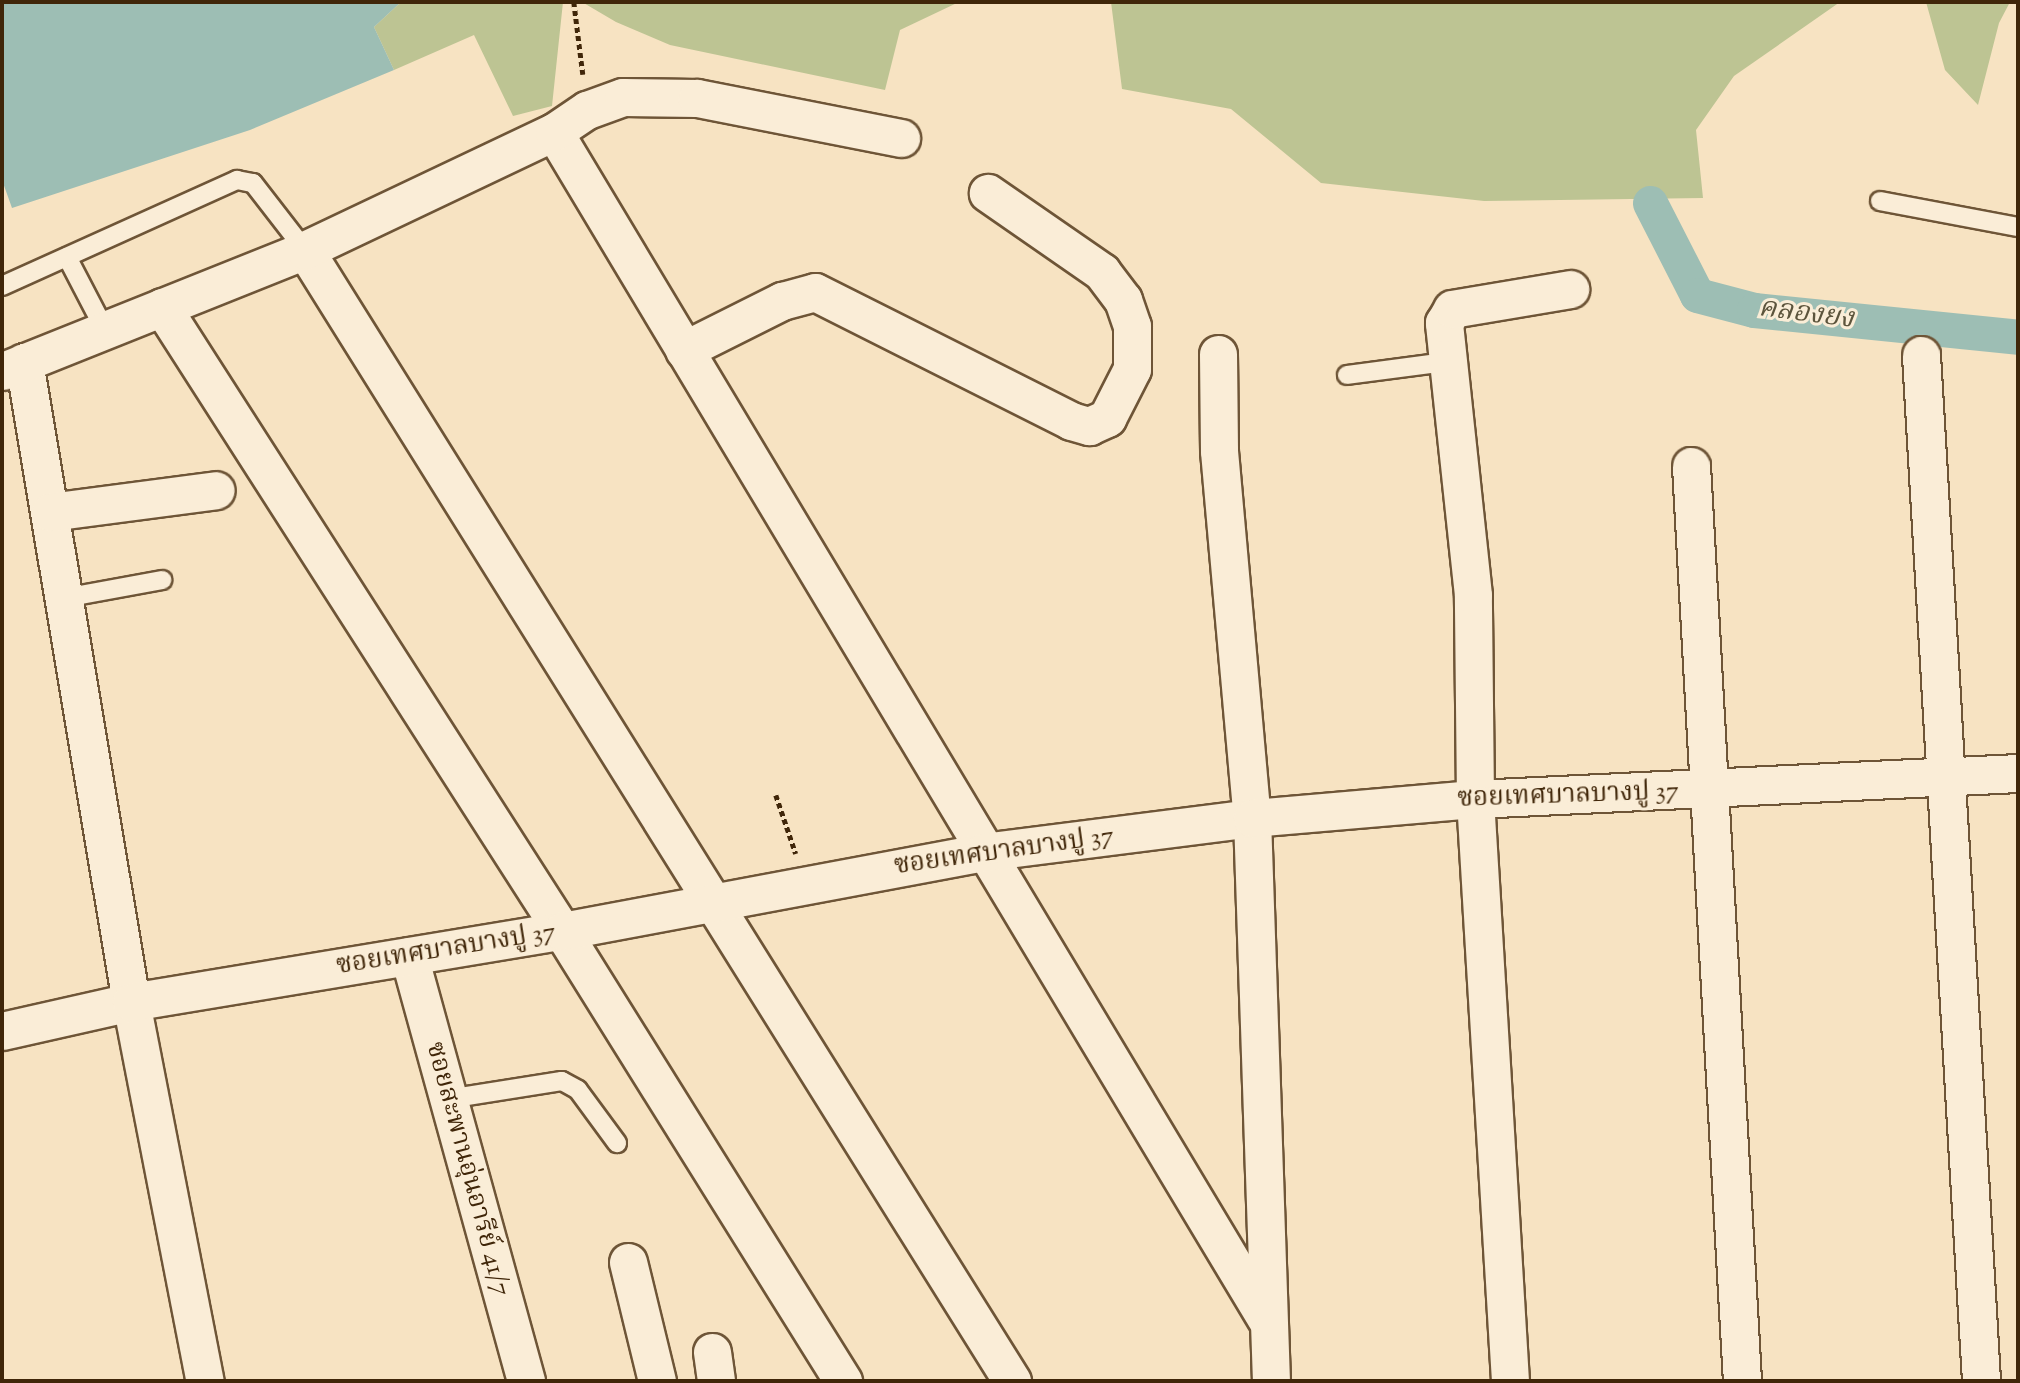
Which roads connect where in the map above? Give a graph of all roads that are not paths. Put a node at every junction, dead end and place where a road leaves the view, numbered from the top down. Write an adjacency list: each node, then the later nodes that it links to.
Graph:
1 (555, 132): 2 (street); 6 (street); 12 (street)
2 (901, 138)
3 (988, 192): 12 (street)
4 (1880, 201): 5 (lane)
5 (2018, 227)
6 (305, 250): 7 (lane); 10 (street); 29 (street)
7 (67, 257): 8 (lane); 11 (lane)
8 (2, 286)
9 (1570, 289): 15 (street)
10 (162, 307): 11 (street); 30 (street)
11 (105, 330): 16 (street)
12 (684, 350): 28 (street)
13 (1218, 354): 27 (street)
14 (1921, 355): 24 (street)
15 (1446, 362): 17 (lane); 26 (street)
16 (13, 366): 20 (street)
17 (1347, 375)
18 (1690, 466): 25 (street)
19 (216, 490): 20 (street)
20 (50, 512): 22 (street)
21 (162, 580): 22 (lane)
22 (64, 598): 32 (street)
23 (2018, 773): 24 (street, ซอยเทศบาลบางปู 37)
24 (1943, 778): 25 (street, ซอยเทศบาลบางปู 37); 46 (street)
25 (1709, 791): 26 (street, ซอยเทศบาลบางปู 37); 45 (street)
26 (1475, 799): 27 (street, ซอยเทศบาลบางปู 37); 44 (street)
27 (1252, 818): 28 (street, ซอยเทศบาลบางปู 37); 37 (street)
28 (983, 852): 29 (street, ซอยเทศบาลบางปู 37); 37 (street)
29 (715, 900): 30 (street, ซอยเทศบาลบางปู 37); 42 (street)
30 (562, 931): 31 (street, ซอยเทศบาลบางปู 37); 41 (street)
31 (409, 956): 32 (street, ซอยเทศบาลบางปู 37); 34 (street, ซอยสะพานอุ่นอารีย์ 41/7)
32 (131, 1002): 33 (street, ซอยเทศบาลบางปู 37); 38 (street)
33 (2, 1031)
34 (448, 1099): 35 (lane); 39 (street, ซอยสะพานอุ่นอารีย์ 41/7)
35 (617, 1143)
36 (628, 1262): 40 (street)
37 (1266, 1319): 43 (street)
38 (205, 1381)
39 (526, 1381)
40 (657, 1381)
41 (843, 1381)
42 (1012, 1381)
43 (1271, 1381)
44 (1510, 1381)
45 (1742, 1381)
46 (1981, 1381)

